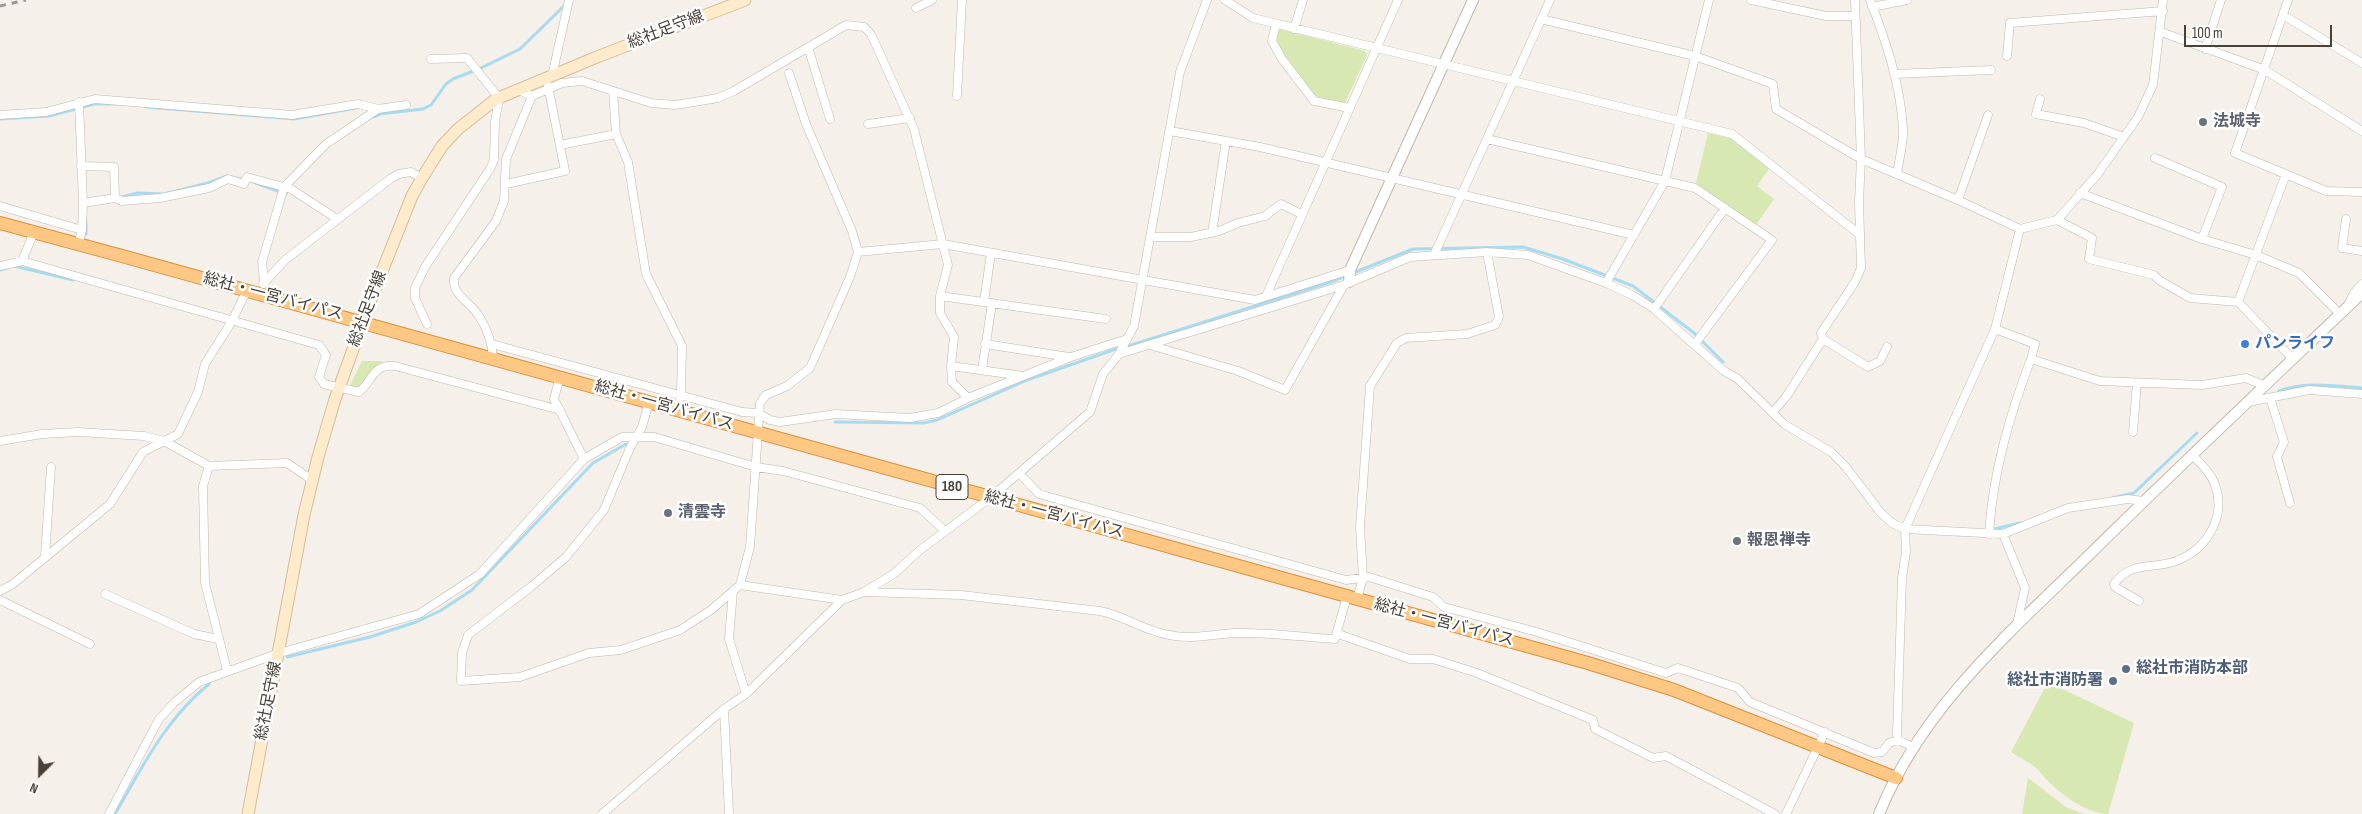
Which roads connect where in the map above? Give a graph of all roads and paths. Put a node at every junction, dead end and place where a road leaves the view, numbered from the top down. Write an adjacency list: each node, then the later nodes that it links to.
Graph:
1 (569, 0): 39 (street)
2 (745, 0): 39 (main road, 総社足守線)
3 (932, 0): 19 (street)
4 (962, 0): 44 (street)
5 (1207, 0): 57 (street)
6 (1225, 0): 24 (street)
7 (1303, 0): 25 (street)
8 (1398, 0): 29 (street)
9 (1473, 0): 34 (street)
10 (1550, 0): 23 (street)
11 (1709, 0): 30 (street)
12 (1751, 0): 22 (street)
13 (1855, 0): 22 (street)
14 (1907, 0): 18 (street)
15 (2163, 0): 20 (street)
16 (2221, 0): 28 (street)
17 (2288, 0): 21 (street)
18 (1871, 3): 38 (street)
19 (916, 8)
20 (2163, 11): 26 (street); 31 (street)
21 (2283, 14): 33 (street); 36 (street)
22 (1855, 16): 65 (street)
23 (1541, 19): 30 (street); 40 (street)
24 (1276, 24): 25 (street); 49 (street)
25 (1294, 29): 29 (street)
26 (2161, 32): 28 (street); 60 (street)
27 (808, 47): 42 (street); 53 (street); 54 (street)
28 (2205, 49): 36 (street)
29 (1376, 50): 34 (street); 49 (street)
30 (1695, 56): 55 (street); 65 (street)
31 (2007, 56)
32 (431, 59): 45 (street)
33 (2362, 63)
34 (1443, 65): 40 (street); 71 (street)
35 (1991, 70): 38 (street)
36 (2265, 70): 58 (street); 69 (street)
37 (789, 73): 100 (street)
38 (1894, 74): 68 (street)
39 (549, 81): 41 (main road, 総社足守線); 42 (street); 43 (street); 63 (street)
40 (1512, 81): 55 (street); 61 (street)
41 (519, 90): 43 (street); 45 (main road, 総社足守線)
42 (614, 92): 59 (street)
43 (532, 96): 73 (street)
44 (957, 96)
45 (499, 98): 70 (main road, 総社足守線); 121 (street)
46 (2040, 99): 60 (street)
47 (406, 105): 50 (street)
48 (80, 106): 50 (street); 51 (street); 67 (street)
49 (1350, 108): 66 (street)
50 (378, 109): 74 (street)
51 (0, 114)
52 (1988, 115): 79 (street)
53 (910, 118): 56 (street); 96 (street)
54 (830, 119)
55 (1679, 123): 72 (street); 92 (street)
56 (868, 124)
57 (1170, 131): 62 (street); 94 (street)
58 (2362, 131)
59 (616, 134): 63 (street); 141 (street)
60 (2124, 137): 76 (street)
61 (1487, 139): 72 (street); 77 (street)
62 (1226, 141): 66 (street); 91 (street)
63 (560, 145): 73 (street)
64 (2155, 158): 95 (street)
65 (1861, 159): 68 (street); 92 (street)
66 (1324, 162): 71 (street); 83 (street)
67 (82, 166): 78 (street); 80 (street)
68 (1897, 174): 79 (street)
69 (2286, 174): 75 (street); 103 (street)
70 (422, 178): 84 (street); 120 (main road, 総社足守線)
71 (1392, 178): 77 (street); 106 (street)
72 (1665, 181): 82 (street); 93 (street)
73 (506, 184): 125 (street)
74 (285, 190): 78 (street); 84 (street); 110 (street)
75 (2362, 192)
76 (2080, 193): 86 (street); 95 (street)
77 (1461, 195): 93 (street); 98 (street)
78 (117, 198): 80 (street)
79 (1958, 200): 88 (street)
80 (83, 203): 89 (street)
81 (0, 206): 89 (street)
82 (1725, 208): 116 (street); 124 (street)
83 (1302, 214): 91 (street); 113 (street)
84 (336, 219): 110 (street)
85 (2346, 219): 99 (street)
86 (2057, 220): 88 (street); 114 (street)
87 (0, 223): 90 (highway, 総社・一宮バイパス / 180)
88 (2020, 229): 122 (street)
89 (82, 230): 97 (street)
90 (34, 232): 97 (highway, 総社・一宮バイパス / 180); 104 (street)
91 (1212, 233): 94 (street)
92 (1859, 234): 123 (street)
93 (1634, 235): 107 (street)
94 (1150, 237): 108 (street)
95 (2202, 239): 103 (street)
96 (942, 244): 100 (street); 102 (street); 112 (street)
97 (78, 245): 110 (highway, 総社・一宮バイパス / 180)
98 (1436, 250): 101 (street); 106 (street)
99 (2362, 251)
100 (858, 252): 150 (street)
101 (1487, 252): 107 (street); 171 (street)
102 (990, 254): 108 (street); 115 (street)
103 (2256, 255): 114 (street); 117 (street)
104 (22, 261): 105 (street); 119 (street)
105 (0, 266)
106 (1348, 277): 113 (street); 127 (street); 127 (street)
107 (1609, 278): 116 (street)
108 (1143, 279): 113 (street); 128 (street)
109 (2362, 284): 117 (street)
110 (257, 288): 119 (street); 120 (highway, 総社・一宮バイパス / 180)
111 (2362, 293): 117 (street)
112 (940, 296): 115 (street); 134 (street)
113 (1266, 296)
114 (2238, 302): 132 (street)
115 (988, 303): 118 (street); 126 (street)
116 (1656, 306): 124 (street)
117 (2351, 306): 132 (street)
118 (1106, 319)
119 (232, 321): 140 (street); 155 (street)
120 (363, 322): 130 (highway, 総社・一宮バイパス / 180); 140 (main road, 総社足守線)
121 (427, 324)
122 (1995, 329): 133 (street); 166 (street)
123 (1823, 339): 129 (street); 149 (street)
124 (1698, 340): 149 (street)
125 (492, 344): 130 (street); 141 (street)
126 (985, 344): 131 (street); 135 (street)
127 (1151, 345): 128 (street)
128 (1123, 347): 131 (street); 161 (street)
129 (1887, 347)
130 (493, 357): 136 (highway, 総社・一宮バイパス / 180)
131 (1071, 357): 137 (street)
132 (2293, 359): 139 (street)
133 (2031, 360): 138 (street); 168 (street)
134 (951, 366): 135 (street); 143 (street)
135 (982, 370): 137 (street)
136 (560, 376): 145 (highway, 総社・一宮バイパス / 180); 147 (street)
137 (1024, 376): 143 (street)
138 (2137, 382): 139 (street); 151 (street)
139 (2265, 386): 146 (street)
140 (339, 388): 147 (street); 162 (main road, 総社足守線)
141 (681, 394): 148 (street); 150 (street)
142 (2362, 394): 144 (street)
143 (968, 398): 150 (street)
144 (2270, 398): 146 (street); 165 (street)
145 (649, 402): 148 (highway, 総社・一宮バイパス / 180); 153 (street)
146 (2248, 402): 156 (street)
147 (560, 410): 157 (street)
148 (677, 410): 152 (highway, 総社・一宮バイパス / 180)
149 (1773, 412): 166 (street)
150 (758, 413): 152 (street)
151 (2133, 432)
152 (757, 433): 160 (street); 163 (highway, 総社・一宮バイパス / 180)
153 (637, 436): 157 (street); 160 (street); 174 (street)
154 (0, 441): 155 (street)
155 (164, 441): 158 (street); 170 (street)
156 (2192, 455): 164 (street); 180 (street)
157 (584, 459): 185 (street)
158 (209, 466): 162 (street); 183 (street)
159 (51, 467): 170 (street)
160 (756, 467): 167 (street); 172 (street)
161 (1019, 473): 163 (street); 171 (street)
162 (312, 480): 185 (main road, 総社足守線)
163 (990, 498): 167 (street); 177 (highway, 総社・一宮バイパス / 180)
164 (2143, 501): 169 (street); 181 (street)
165 (2290, 503)
166 (1905, 529): 168 (street); 190 (street)
167 (946, 531): 175 (street)
168 (1989, 531): 169 (street)
169 (2003, 534): 181 (street)
170 (46, 556): 173 (street)
171 (1363, 578): 177 (street); 189 (street)
172 (740, 585): 174 (street); 179 (street)
173 (0, 591)
174 (733, 591): 187 (street)
175 (864, 592): 179 (street); 182 (street)
176 (105, 594): 183 (street)
177 (1352, 598): 182 (street); 191 (highway, 総社・一宮バイパス / 180)
178 (0, 600): 184 (street)
179 (842, 600): 187 (street)
180 (2139, 601)
181 (2017, 626): 192 (street)
182 (1338, 634): 198 (street)
183 (218, 639): 186 (street)
184 (90, 644)
185 (278, 653): 186 (street); 195 (main road, 総社足守線)
186 (227, 670): 194 (street)
187 (746, 694): 188 (street)
188 (724, 709): 196 (street); 197 (street)
189 (1825, 732): 190 (street); 191 (street)
190 (1898, 740): 192 (street)
191 (1818, 747): 193 (highway, 総社・一宮バイパス / 180); 199 (street)
192 (1913, 747): 193 (street)
193 (1896, 778): 200 (street)
194 (109, 814)
195 (248, 814)
196 (602, 814)
197 (729, 814)
198 (1775, 814)
199 (1786, 814)
200 (1879, 814)

